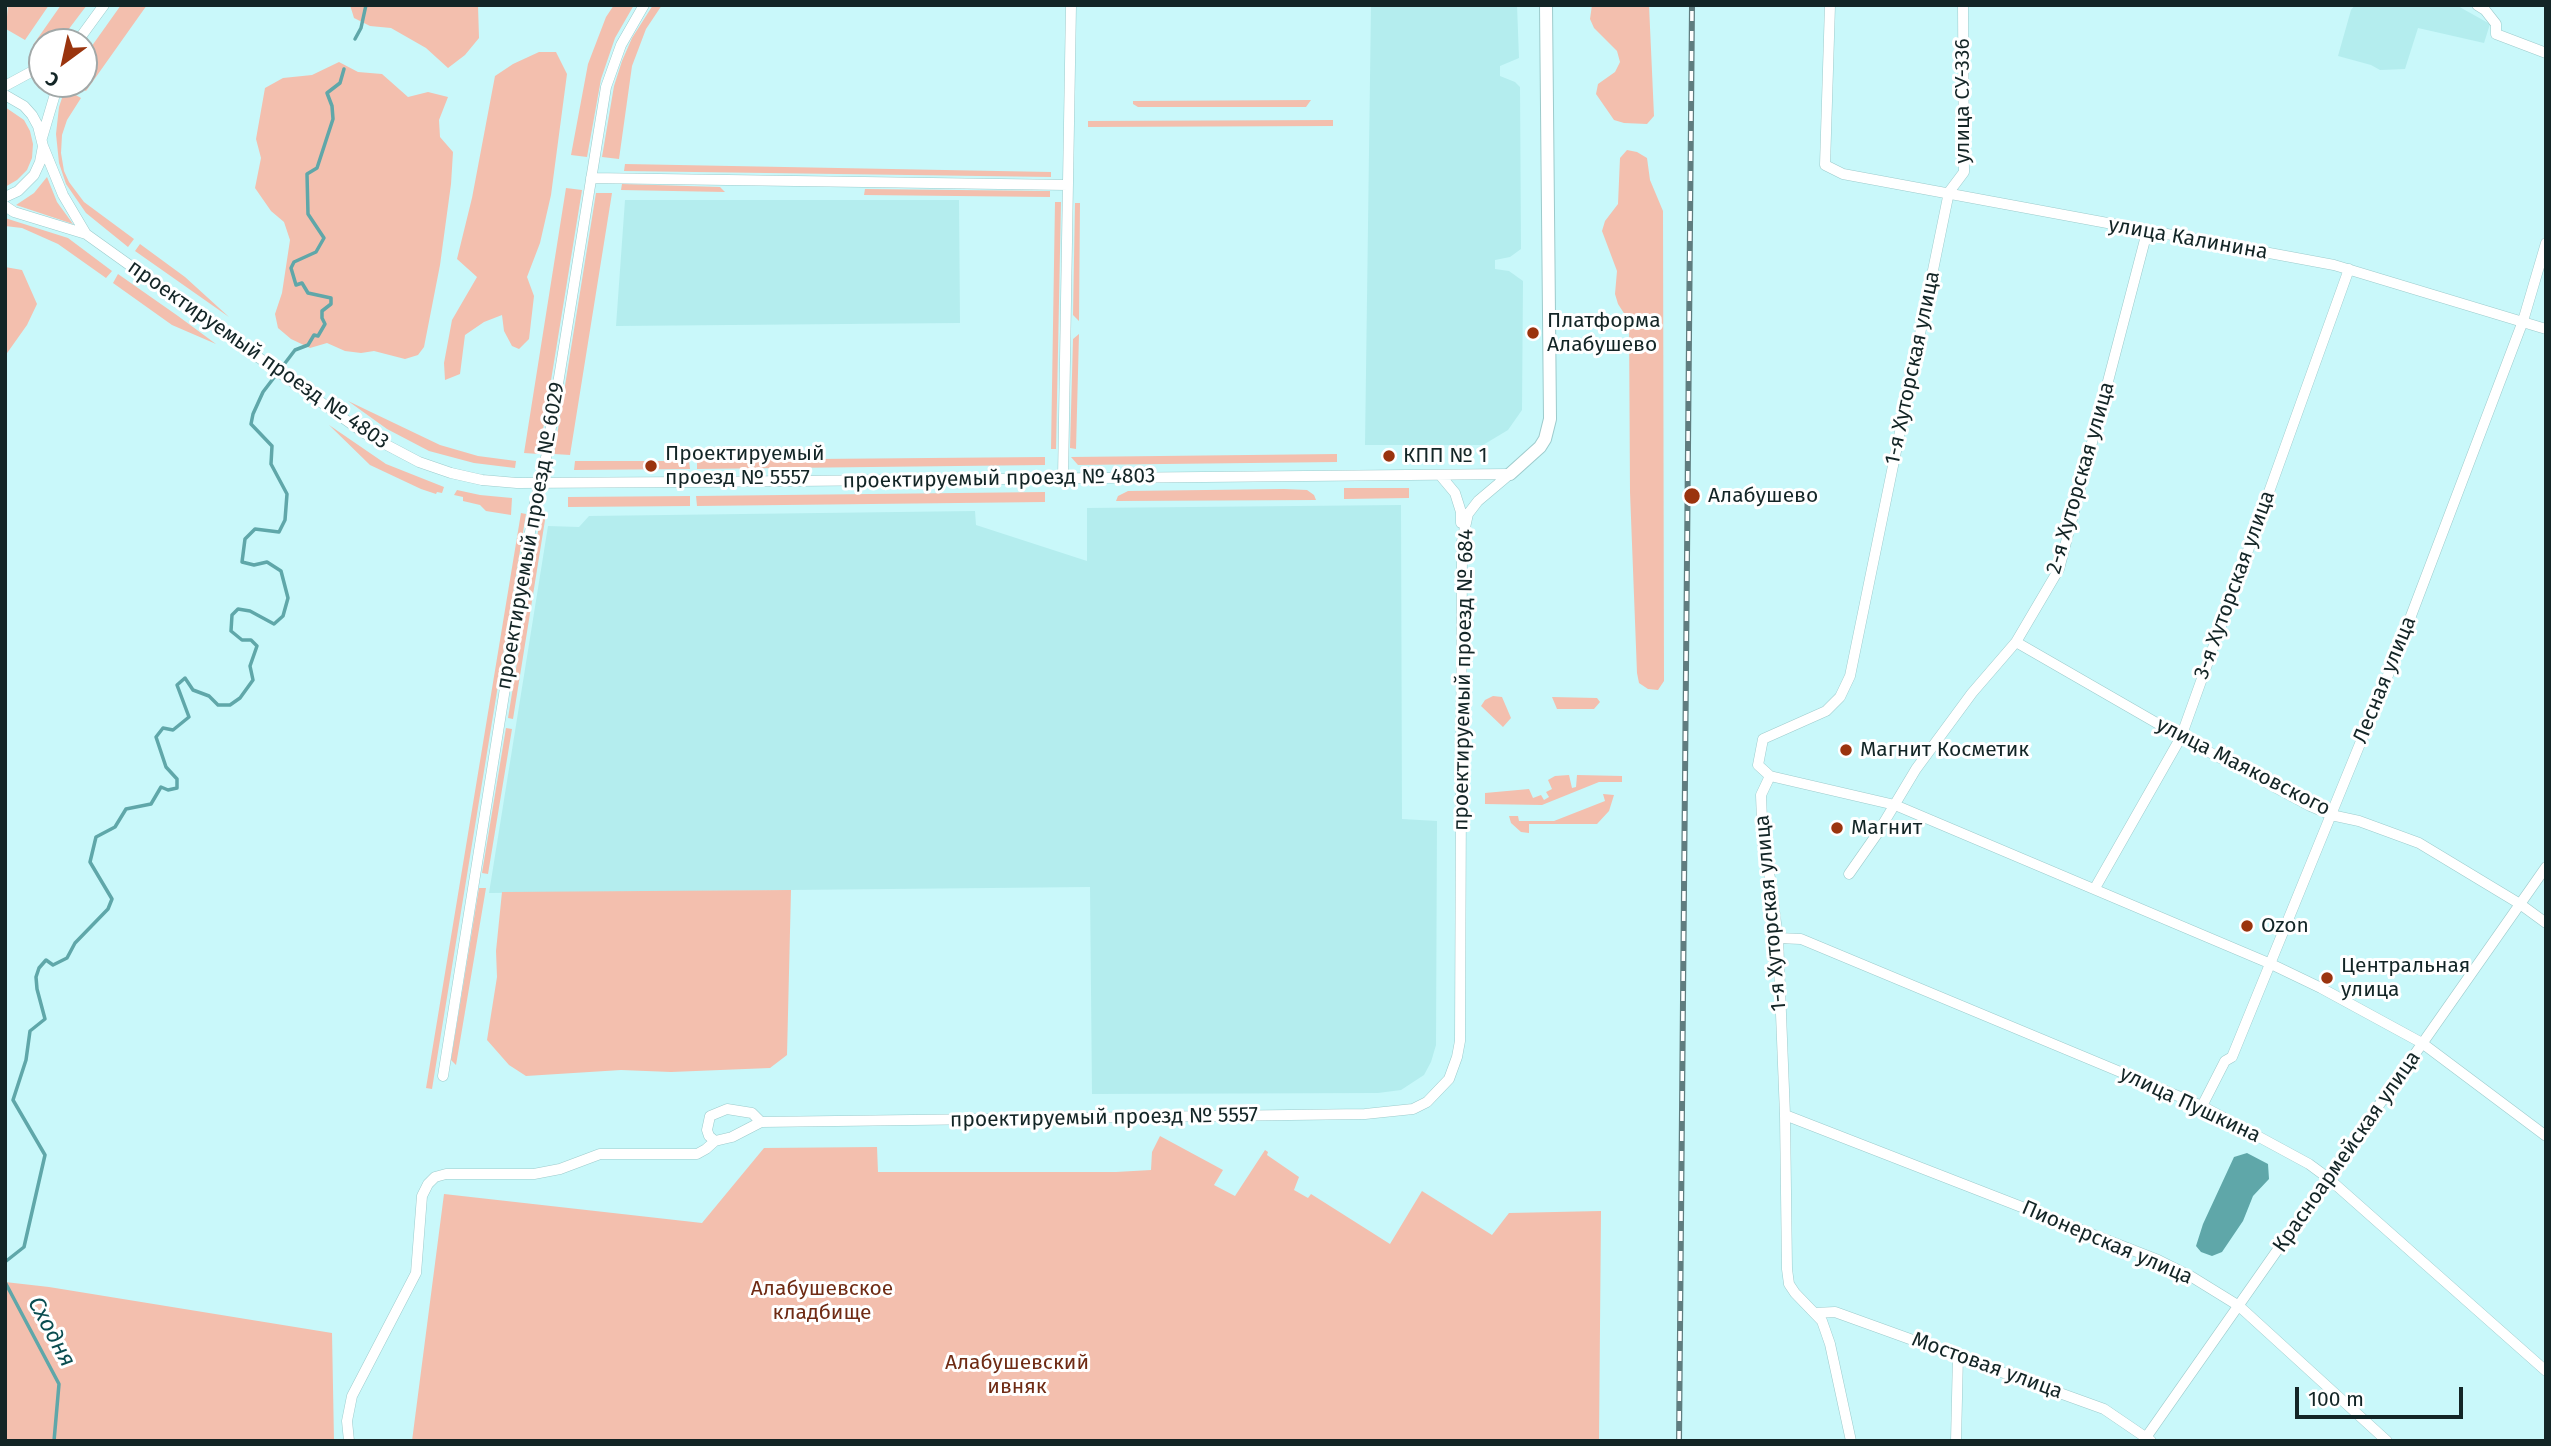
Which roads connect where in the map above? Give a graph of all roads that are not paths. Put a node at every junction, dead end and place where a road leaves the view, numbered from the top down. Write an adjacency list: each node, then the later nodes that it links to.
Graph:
1 (104, 5): 8 (street)
2 (644, 5): 15 (street, проектируемый проезд № 6029)
3 (1071, 5): 16 (street)
4 (1546, 5): 26 (street, проектируемый проезд № 684)
5 (1830, 5): 17 (street, улица Калинина)
6 (1963, 5): 17 (street, улица СУ-336)
7 (2477, 5): 9 (street)
8 (87, 28)
9 (2546, 53)
10 (28, 74): 11 (street)
11 (5, 86)
12 (5, 95): 14 (street, проектируемый проезд № 4803)
13 (54, 98): 14 (street)
14 (42, 142): 18 (street); 21 (street, проектируемый проезд № 4803)
15 (591, 177): 16 (street); 29 (street, проектируемый проезд № 6029)
16 (1068, 185): 28 (street)
17 (1949, 192): 20 (street, улица Калинина); 33 (street, 1-я Хуторская улица)
18 (5, 197)
19 (5, 206): 21 (street, проектируемый проезд № 4803)
20 (2147, 232): 23 (street, улица Калинина); 31 (street, 2-я Хуторская улица)
21 (86, 234): 29 (street, проектируемый проезд № 4803)
22 (2546, 243): 24 (street, Лесная улица)
23 (2348, 269): 24 (street, улица Калинина); 32 (street, 3-я Хуторская улица)
24 (2523, 321): 25 (street, улица Калинина); 35 (street, Лесная улица)
25 (2546, 329)
26 (1510, 474): 27 (street, проектируемый проезд № 4803); 30 (street, проектируемый проезд № 684)
27 (1440, 475): 28 (street, проектируемый проезд № 4803); 30 (street)
28 (1063, 478): 29 (street, проектируемый проезд № 4803)
29 (539, 483): 44 (street, проектируемый проезд № 6029)
30 (1462, 541): 45 (street, проектируемый проезд № 684)
31 (2016, 642): 32 (street, улица Маяковского); 34 (street, 2-я Хуторская улица)
32 (2181, 737): 35 (street, улица Маяковского); 38 (street, 3-я Хуторская улица)
33 (1770, 776): 34 (street); 41 (street, 1-я Хуторская улица)
34 (1895, 805): 37 (street, 2-я Хуторская улица); 38 (street)
35 (2331, 815): 39 (street, улица Маяковского); 42 (street, Лесная улица)
36 (2546, 867): 39 (street, Красноармейская улица)
37 (1849, 874)
38 (2095, 888): 42 (street)
39 (2520, 904): 40 (street, улица Маяковского); 43 (street, Красноармейская улица)
40 (2546, 923)
41 (1778, 938): 46 (street, улица Пушкина); 47 (street, 1-я Хуторская улица)
42 (2272, 964): 43 (street); 46 (street, Лесная улица)
43 (2422, 1044): 49 (street); 51 (street, Красноармейская улица)
44 (443, 1076)
45 (1440, 1091): 48 (street, проектируемый проезд № 5557)
46 (2202, 1106): 51 (street, улица Пушкина)
47 (1785, 1115): 52 (street, Пионерская улица); 53 (street, 1-я Хуторская улица)
48 (761, 1122): 50 (street, проектируемый проезд № 5557); 50 (street, проектируемый проезд № 5557)
49 (2546, 1136)
50 (715, 1140): 57 (street)
51 (2328, 1178): 52 (street, Красноармейская улица); 55 (street, улица Пушкина)
52 (2239, 1306): 56 (street, Красноармейская улица); 60 (street, Пионерская улица)
53 (1815, 1313): 54 (street, Мостовая улица); 58 (street, 1-я Хуторская улица)
54 (1958, 1354): 56 (street, Мостовая улица); 59 (street)
55 (2546, 1371)
56 (2148, 1439)
57 (349, 1441)
58 (1851, 1441)
59 (1956, 1441)
60 (2387, 1441)

